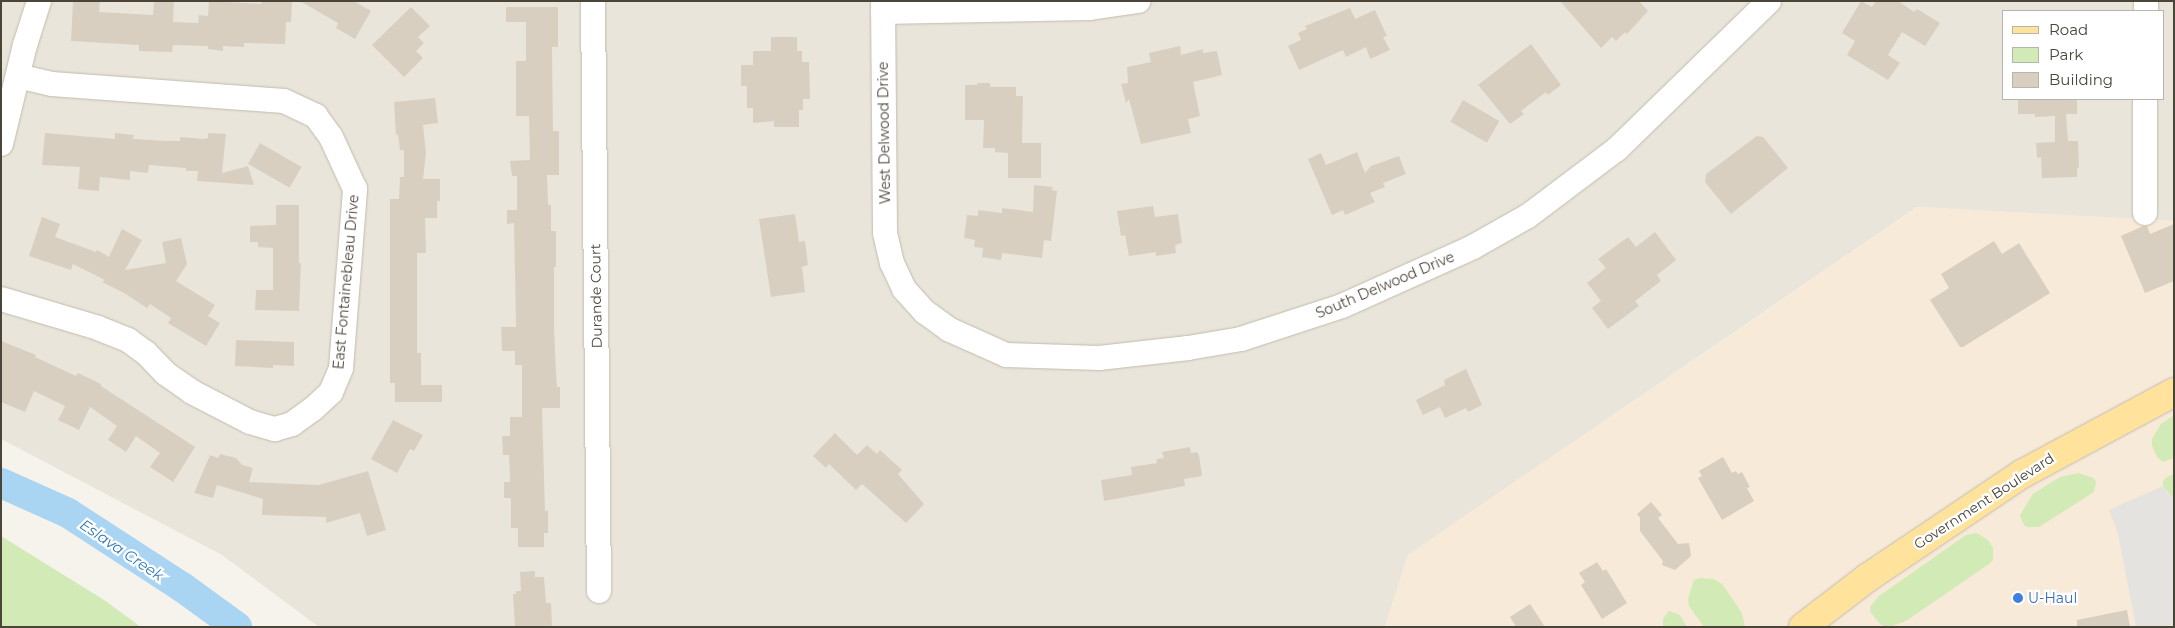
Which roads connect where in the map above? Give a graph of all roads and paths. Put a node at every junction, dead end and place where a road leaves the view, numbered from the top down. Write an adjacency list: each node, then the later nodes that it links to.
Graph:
1 (39, 1): 6 (street)
2 (593, 1): 13 (street, Durande Court)
3 (1138, 1): 5 (street)
4 (1769, 1): 10 (street, South Delwood Drive)
5 (883, 7): 10 (street, West Delwood Drive)
6 (18, 76): 8 (street); 11 (street, East Fontainebleau Drive)
7 (2145, 100): 9 (street)
8 (1, 144)
9 (2144, 213)
10 (892, 263)
11 (1, 299)
12 (2174, 392): 14 (main road, Government Boulevard)
13 (599, 591)
14 (1803, 627)

